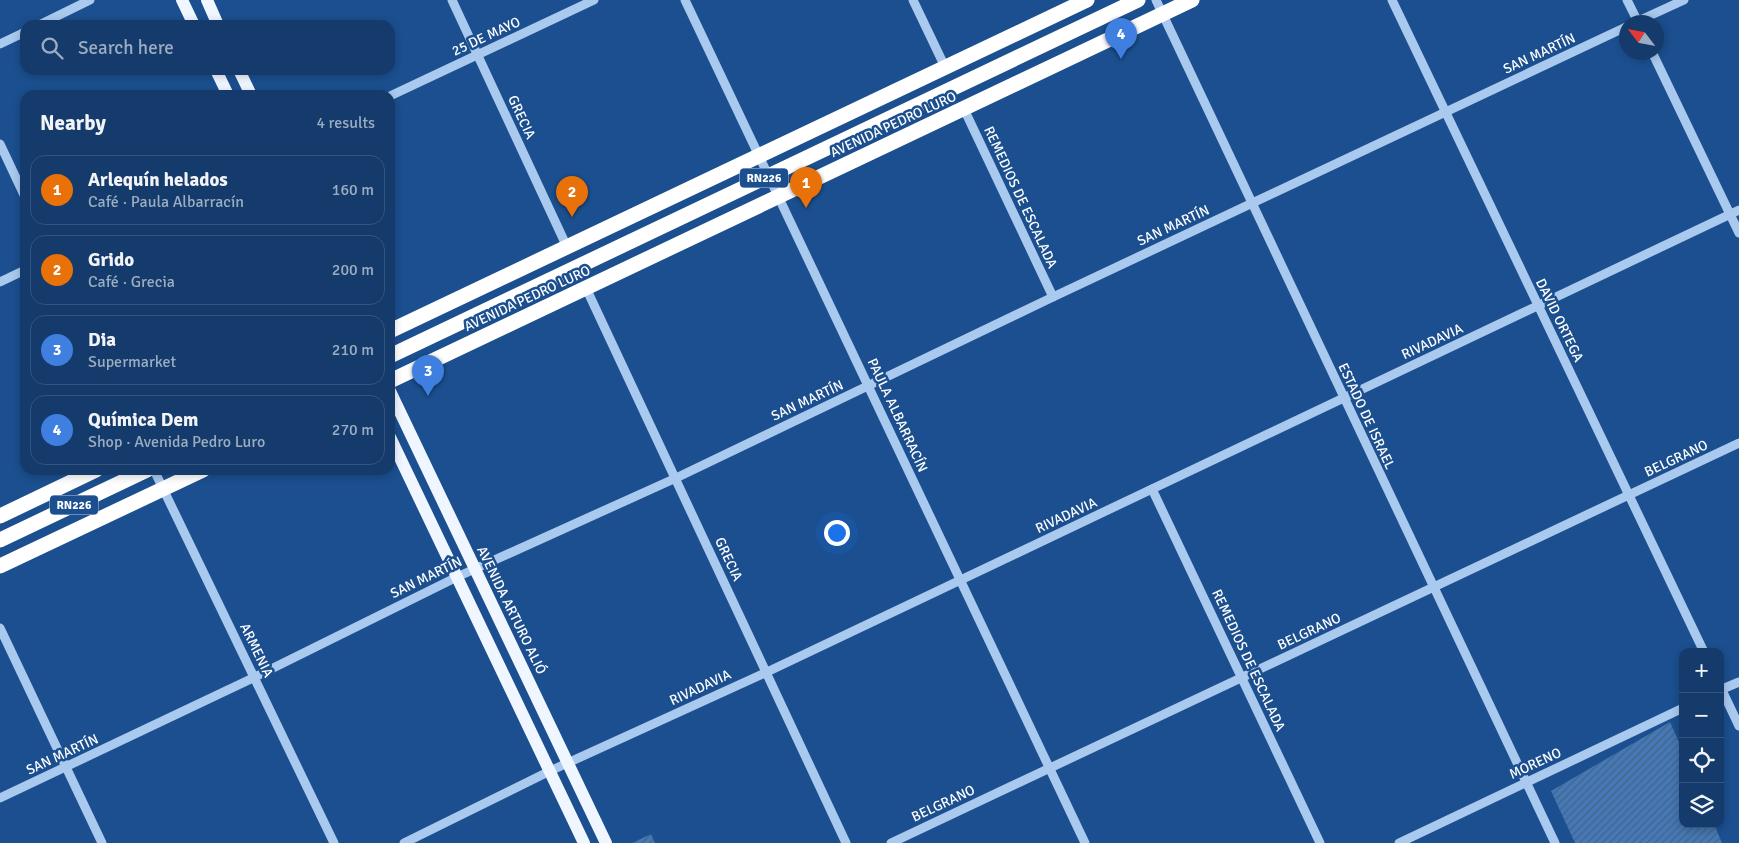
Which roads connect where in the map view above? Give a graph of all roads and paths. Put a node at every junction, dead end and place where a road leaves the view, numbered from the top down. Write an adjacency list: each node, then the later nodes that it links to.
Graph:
1 (90, 0): 18 (street)
2 (182, 0): 19 (main road)
3 (207, 0): 20 (main road)
4 (452, 0): 24 (street, GRECIA)
5 (594, 0): 24 (street, 25 DE MAYO)
6 (685, 0): 35 (street, PAULA ALBARRACÍN)
7 (913, 0): 26 (street)
8 (1087, 0): 26 (highway, AVENIDA PEDRO LURO)
9 (1138, 0): 36 (highway, AVENIDA PEDRO LURO / RN226)
10 (1156, 0): 15 (street, ESTADO DE ISRAEL)
11 (1192, 0): 15 (highway, AVENIDA PEDRO LURO)
12 (1392, 0): 33 (street, DAVID ORTEGA)
13 (1627, 0): 16 (street)
14 (1684, 0): 17 (street)
15 (1163, 14): 32 (highway, AVENIDA PEDRO LURO); 39 (street, ESTADO DE ISRAEL)
16 (1634, 15)
17 (1652, 15)
18 (49, 20)
19 (192, 20)
20 (216, 20)
21 (1619, 30): 33 (street, SAN MARTÍN)
22 (20, 34): 23 (street)
23 (0, 44)
24 (478, 55): 31 (street, 25 DE MAYO); 43 (street, GRECIA)
25 (1656, 60): 41 (street)
26 (945, 67): 35 (highway, AVENIDA PEDRO LURO)
27 (218, 75): 29 (main road)
28 (242, 75): 30 (main road)
29 (226, 90)
30 (249, 90)
31 (395, 94)
32 (964, 108): 38 (highway, AVENIDA PEDRO LURO); 47 (street, REMEDIOS DE ESCALADA)
33 (1446, 112): 39 (street, SAN MARTÍN); 48 (street, DAVID ORTEGA)
34 (0, 144): 37 (street)
35 (759, 155): 36 (street, PAULA ALBARRACÍN); 43 (highway, AVENIDA PEDRO LURO)
36 (769, 175): 38 (street, PAULA ALBARRACÍN); 50 (highway, AVENIDA PEDRO LURO / RN226)
37 (20, 186)
38 (779, 196): 46 (highway, AVENIDA PEDRO LURO); 52 (street, PAULA ALBARRACÍN)
39 (1251, 204): 47 (street, SAN MARTÍN); 53 (street, ESTADO DE ISRAEL)
40 (1739, 210): 41 (street, RIVADAVIA)
41 (1730, 215): 42 (street); 48 (street, RIVADAVIA)
42 (1739, 233)
43 (567, 247): 49 (highway, AVENIDA PEDRO LURO)
44 (20, 272): 45 (street)
45 (0, 282)
46 (586, 288): 51 (highway, AVENIDA PEDRO LURO); 61 (street, GRECIA)
47 (1053, 297): 52 (street, SAN MARTÍN)
48 (1538, 306): 53 (street, RIVADAVIA); 64 (street, DAVID ORTEGA)
49 (395, 329)
50 (395, 354)
51 (395, 379)
52 (869, 386): 61 (street, SAN MARTÍN); 70 (street, PAULA ALBARRACÍN)
53 (1344, 398): 63 (street, RIVADAVIA); 71 (street, ESTADO DE ISRAEL)
54 (395, 401): 68 (main road, AVENIDA ARTURO ALIÓ)
55 (1739, 443): 64 (street, BELGRANO)
56 (395, 447): 69 (main road)
57 (86, 475): 65 (highway)
58 (137, 475): 66 (highway, RN226)
59 (156, 475): 62 (street, ARMENIA)
60 (192, 475): 62 (highway)
61 (676, 478): 68 (street, SAN MARTÍN); 74 (street, GRECIA)
62 (163, 489): 67 (highway); 75 (street, ARMENIA)
63 (1152, 489): 70 (street, RIVADAVIA); 76 (street, REMEDIOS DE ESCALADA)
64 (1629, 495): 71 (street, BELGRANO); 73 (street, DAVID ORTEGA)
65 (0, 516)
66 (0, 540)
67 (0, 566)
68 (475, 569): 69 (street, SAN MARTÍN); 82 (main road, AVENIDA ARTURO ALIÓ)
69 (457, 577): 75 (street, SAN MARTÍN); 85 (main road)
70 (960, 580): 74 (street, RIVADAVIA); 84 (street, PAULA ALBARRACÍN)
71 (1434, 587): 76 (street, BELGRANO); 86 (street, ESTADO DE ISRAEL)
72 (0, 628): 83 (street)
73 (1702, 648)
74 (766, 672): 82 (street, RIVADAVIA); 93 (street, GRECIA)
75 (255, 677): 83 (street, SAN MARTÍN); 89 (street, ARMENIA)
76 (1242, 678): 84 (street, BELGRANO); 96 (street, REMEDIOS DE ESCALADA)
77 (1739, 682): 78 (street)
78 (1724, 688)
79 (1723, 693): 81 (street)
80 (1679, 710): 86 (street, MORENO)
81 (1739, 726)
82 (569, 762): 85 (street, RIVADAVIA); 92 (main road, AVENIDA ARTURO ALIÓ)
83 (66, 767): 87 (street, SAN MARTÍN); 88 (street)
84 (1050, 768): 94 (street, BELGRANO); 95 (street, PAULA ALBARRACÍN)
85 (550, 771): 90 (street, RIVADAVIA); 91 (main road)
86 (1526, 782): 97 (street, MORENO); 98 (street, ESTADO DE ISRAEL)
87 (0, 798)
88 (102, 843)
89 (334, 843)
90 (404, 843)
91 (584, 843)
92 (606, 843)
93 (846, 843)
94 (891, 843)
95 (1085, 843)
96 (1320, 843)
97 (1399, 843)
98 (1555, 843)

